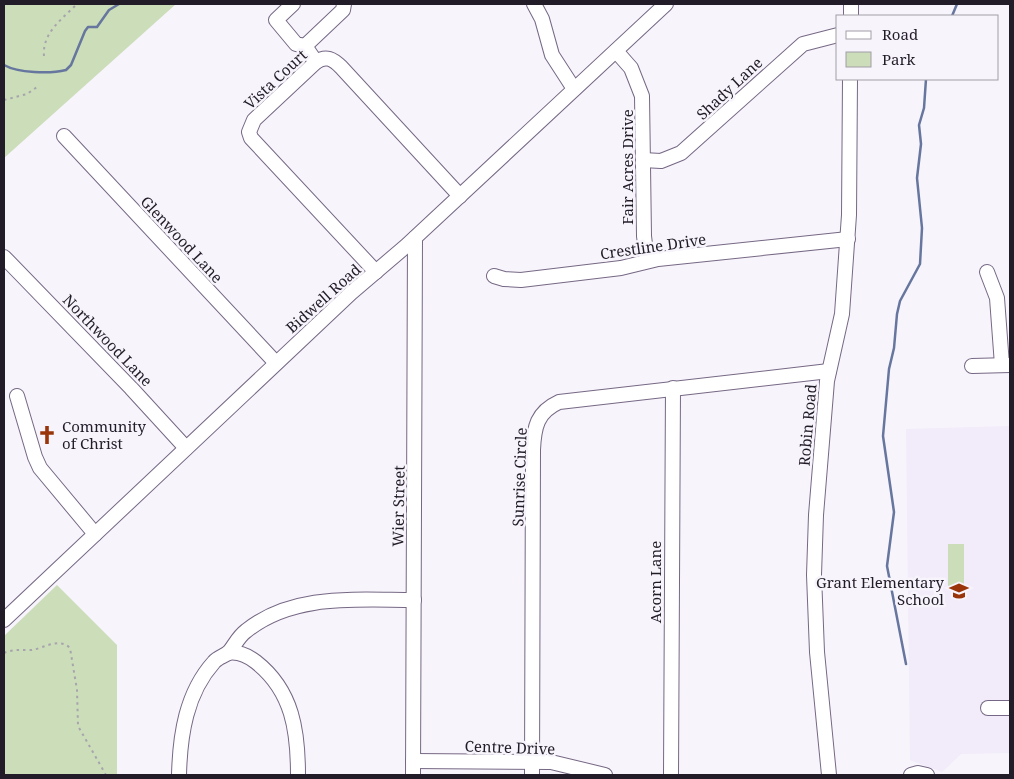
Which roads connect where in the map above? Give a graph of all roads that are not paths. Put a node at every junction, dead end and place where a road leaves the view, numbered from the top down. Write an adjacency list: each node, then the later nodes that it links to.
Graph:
1 (293, 4): 6 (street)
2 (534, 4): 10 (street)
3 (666, 4): 7 (street, Bidwell Road)
4 (344, 7): 6 (street)
5 (836, 36): 12 (street, Shady Lane)
6 (305, 46): 8 (street)
7 (616, 51): 10 (street, Bidwell Road); 12 (street, Fair Acres Drive)
8 (316, 62): 13 (street, Vista Court); 18 (street, Vista Court)
9 (850, 80): 15 (street, Robin Road)
10 (574, 89): 13 (street, Bidwell Road)
11 (64, 136): 21 (street, Glenwood Lane)
12 (643, 160): 17 (street, Fair Acres Drive)
13 (460, 196): 14 (street, Bidwell Road)
14 (414, 238): 18 (street, Bidwell Road); 29 (street, Wier Street)
15 (848, 240): 17 (street, Crestline Drive); 24 (street, Robin Road)
16 (4, 256): 27 (street, Northwood Lane)
17 (647, 260): 20 (street, Crestline Drive)
18 (376, 272): 21 (street, Bidwell Road)
19 (987, 272): 22 (street)
20 (494, 276)
21 (276, 363): 27 (street, Bidwell Road)
22 (1006, 365): 23 (street)
23 (972, 366)
24 (829, 371): 25 (street, Sunrise Circle); 41 (street, Robin Road)
25 (673, 388): 35 (street, Sunrise Circle); 40 (street, Acorn Lane)
26 (17, 396): 28 (street)
27 (186, 448): 28 (street, Bidwell Road)
28 (95, 534): 30 (street, Bidwell Road)
29 (414, 600): 31 (street); 34 (street, Wier Street)
30 (4, 620)
31 (228, 653): 36 (street); 37 (street)
32 (988, 708): 33 (street)
33 (1010, 708)
34 (413, 761): 35 (street, Centre Drive); 38 (street, Wier Street)
35 (532, 768): 39 (street, Centre Drive)
36 (179, 775)
37 (298, 775)
38 (413, 775)
39 (605, 775)
40 (671, 775)
41 (829, 775)

